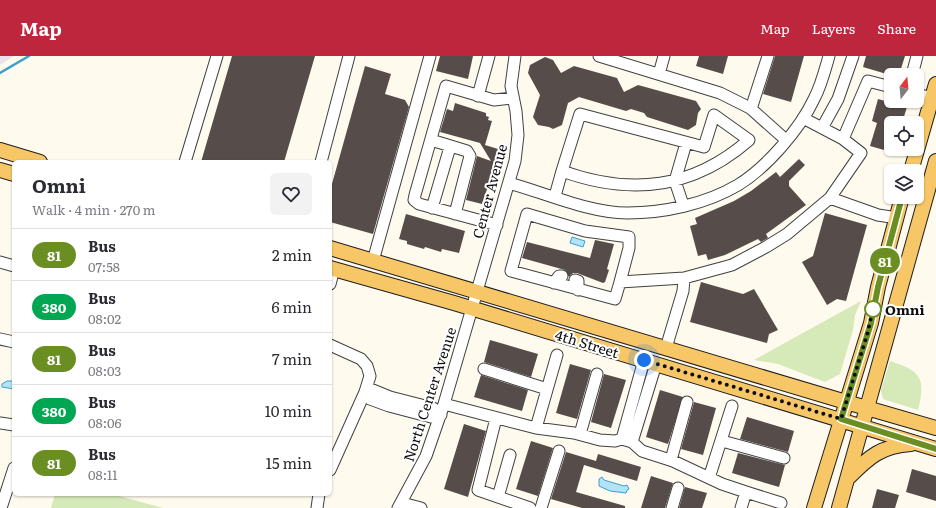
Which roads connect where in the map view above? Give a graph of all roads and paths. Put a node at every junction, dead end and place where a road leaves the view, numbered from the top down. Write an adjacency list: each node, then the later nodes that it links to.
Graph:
1 (217, 56): 30 (street)
2 (349, 56): 31 (street)
3 (430, 56): 48 (street)
4 (489, 56): 16 (street)
5 (516, 56): 18 (street, Center Avenue)
6 (599, 56): 13 (street)
7 (664, 56): 13 (street)
8 (768, 56): 20 (street)
9 (829, 56): 21 (street)
10 (853, 56): 22 (street)
11 (917, 56): 12 (street)
12 (914, 68)
13 (659, 74): 20 (street)
14 (936, 84): 19 (main road)
15 (884, 85): 23 (street)
16 (478, 96): 18 (street); 24 (street)
17 (924, 96): 19 (street)
18 (513, 98): 38 (street, Center Avenue)
19 (932, 98): 33 (main road)
20 (751, 109): 25 (street)
21 (803, 118): 22 (street); 25 (street)
22 (822, 128): 23 (street)
23 (843, 139): 40 (street)
24 (431, 140): 27 (street); 43 (street)
25 (786, 140): 42 (street)
26 (686, 142): 35 (street); 37 (street); 37 (street)
27 (450, 147): 43 (street); 44 (street)
28 (0, 150): 29 (main road)
29 (33, 160)
30 (186, 160)
31 (322, 160)
32 (936, 161): 71 (main road)
33 (913, 164)
34 (0, 170): 36 (main road)
35 (562, 171): 37 (street); 39 (street)
36 (12, 173)
37 (676, 181): 42 (street)
38 (509, 183): 39 (street); 46 (street, Center Avenue)
39 (556, 196): 42 (street)
40 (830, 198): 45 (street); 52 (street)
41 (900, 204): 45 (main road)
42 (683, 205)
43 (432, 208): 44 (street)
44 (455, 214): 46 (street)
45 (897, 218): 69 (main road)
46 (497, 225): 54 (street, Center Avenue)
47 (332, 249): 48 (main road, 4th Street)
48 (373, 261): 54 (main road, 4th Street)
49 (0, 262): 50 (street)
50 (12, 265)
51 (332, 269): 55 (main road, 4th Street)
52 (684, 278): 53 (street); 59 (street)
53 (620, 282): 53 (street)
54 (478, 293): 55 (street, Center Avenue); 59 (main road, 4th Street)
55 (473, 309): 61 (main road, 4th Street); 67 (street, North Center Avenue)
56 (0, 339): 57 (street)
57 (12, 342)
58 (332, 346): 65 (street)
59 (666, 348): 69 (main road, 4th Street)
60 (557, 355): 64 (street)
61 (650, 362): 69 (main road, 4th Street); 78 (street)
62 (484, 369): 64 (street)
63 (597, 374): 77 (street)
64 (547, 389): 75 (street)
65 (365, 392): 70 (street); 86 (street)
66 (687, 402): 85 (street)
67 (444, 404): 70 (street, North Center Avenue); 72 (street)
68 (732, 406): 79 (street)
69 (844, 411): 71 (main road, 4th Street); 103 (main road)
70 (441, 415): 95 (street, North Center Avenue)
71 (865, 417): 76 (main road, 4th Street); 80 (main road, 4th Street); 88 (main road)
72 (496, 418): 75 (street); 93 (street)
73 (0, 423): 74 (street)
74 (12, 425)
75 (536, 428): 77 (street)
76 (936, 428)
77 (580, 434): 78 (street)
78 (627, 441): 85 (street)
79 (722, 441): 84 (street); 89 (street)
80 (918, 444): 81 (main road, 4th Street); 88 (main road)
81 (936, 449)
82 (559, 451): 100 (street)
83 (510, 455): 93 (street)
84 (784, 458)
85 (671, 460): 89 (street)
86 (332, 466)
87 (12, 475): 96 (street)
88 (848, 477): 104 (main road)
89 (709, 478): 91 (street)
90 (678, 488): 101 (street)
91 (746, 492): 94 (street); 102 (street)
92 (319, 496): 97 (street)
93 (498, 497): 99 (street)
94 (781, 503)
95 (400, 505): 98 (street)
96 (2, 508)
97 (317, 508)
98 (421, 508)
99 (530, 508)
100 (541, 508)
101 (672, 508)
102 (741, 508)
103 (814, 508)
104 (839, 508)

